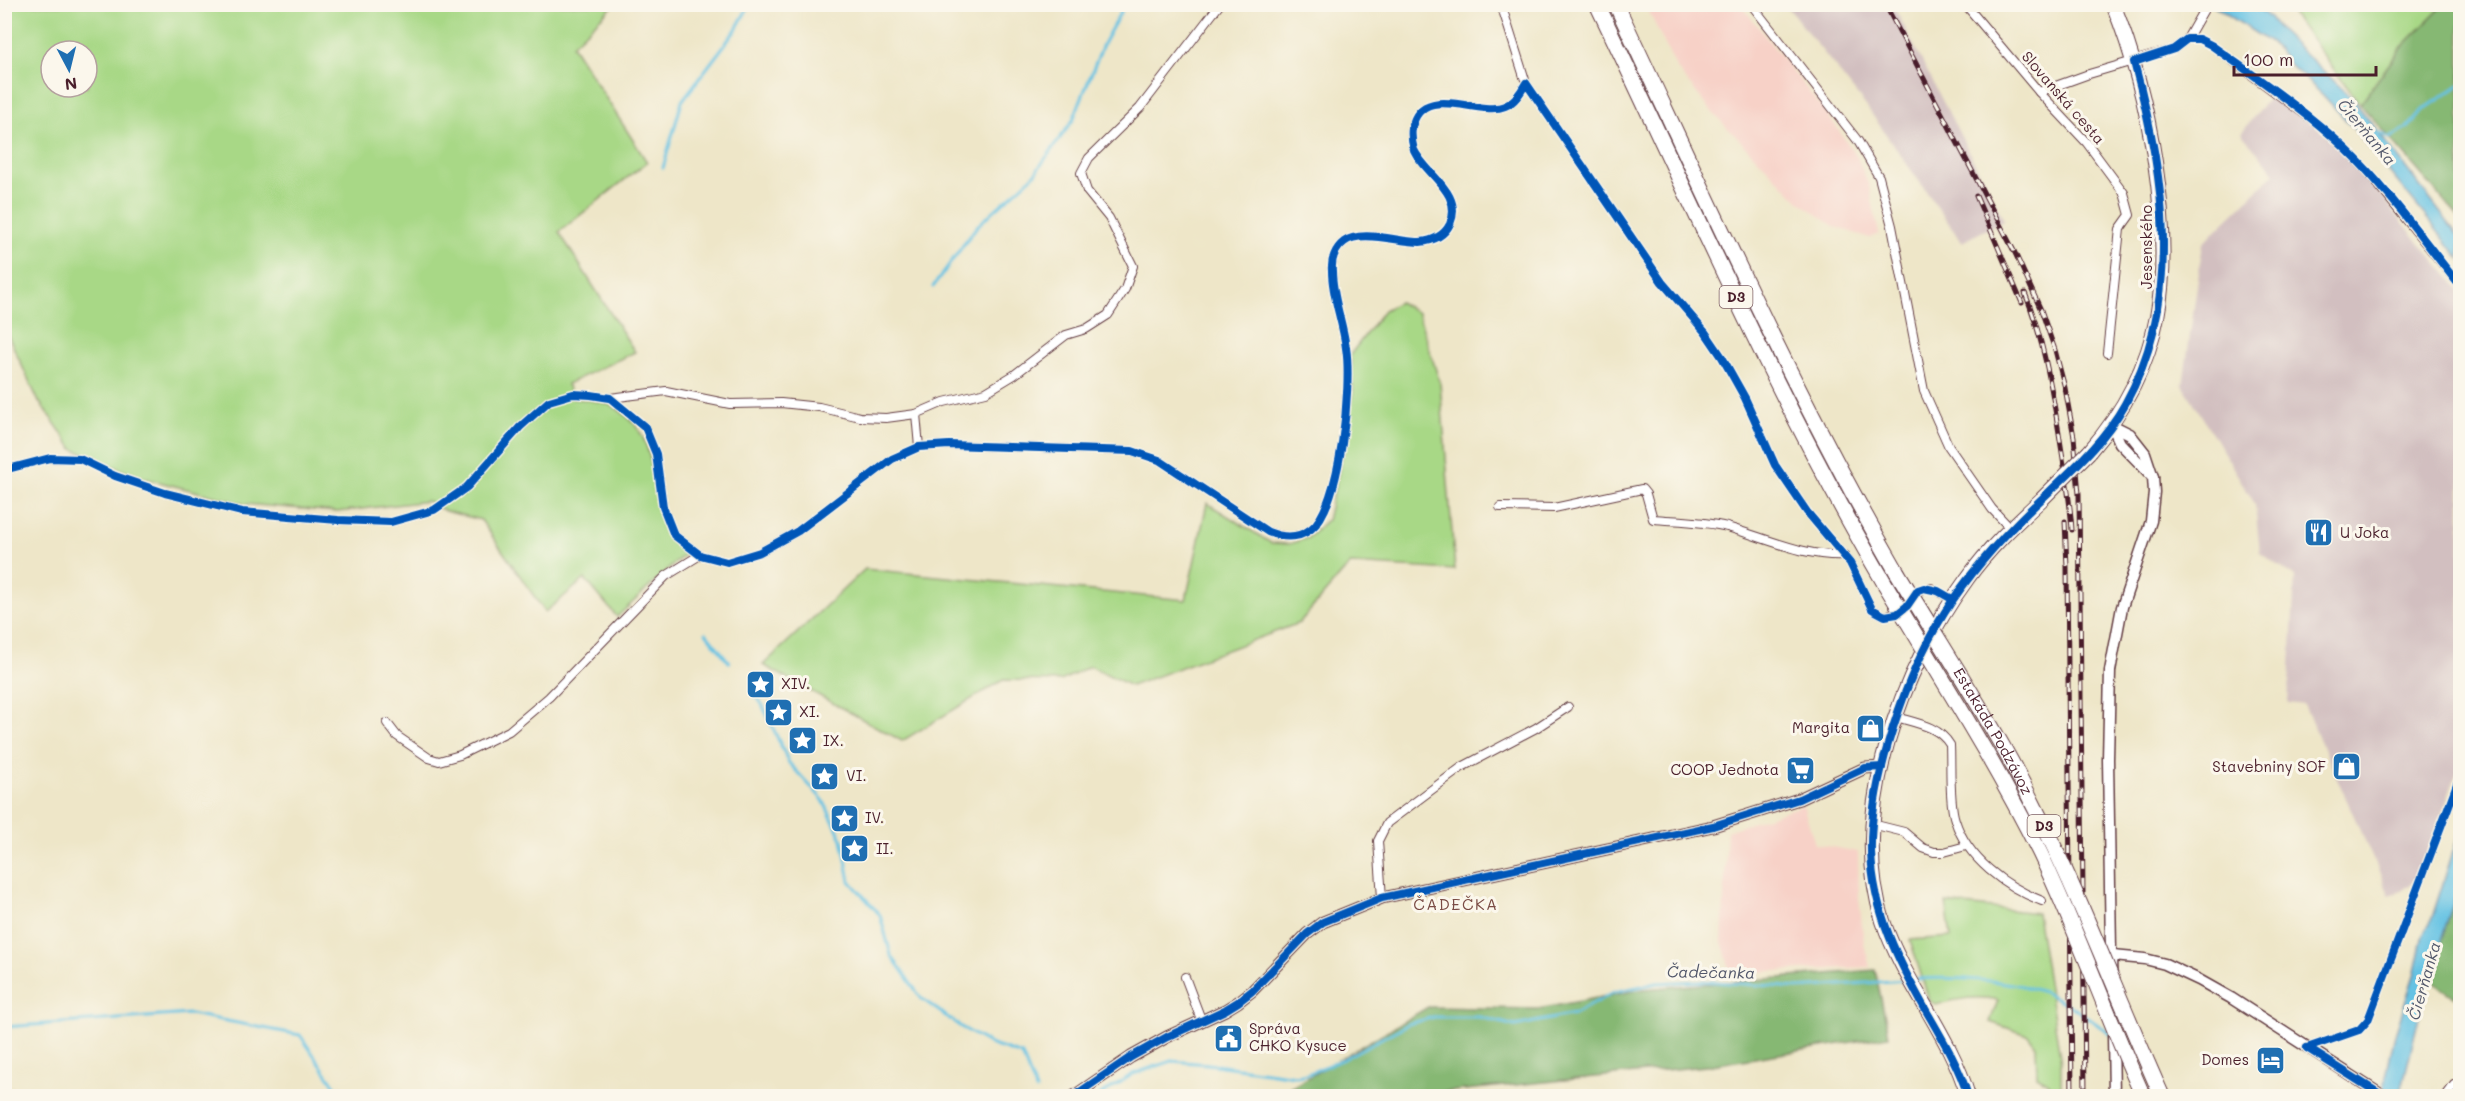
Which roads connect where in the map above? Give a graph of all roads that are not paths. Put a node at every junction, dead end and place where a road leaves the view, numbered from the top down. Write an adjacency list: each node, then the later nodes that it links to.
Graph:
1 (1220, 4): 16 (street)
2 (1501, 4): 11 (street)
3 (1597, 4): 42 (highway, Estakáda Podzávoz / D3, bridge)
4 (1616, 4): 43 (highway, Estakáda Podzávoz / D3, bridge)
5 (1751, 4): 21 (street)
6 (1965, 4): 12 (street, Slovanská cesta)
7 (2114, 4): 10 (main road, Jesenského)
8 (2206, 4): 9 (street)
9 (2187, 39): 10 (street); 13 (street)
10 (2134, 62): 12 (street); 17 (main road, Jesenského)
11 (1526, 83): 18 (street); 23 (street)
12 (2039, 92): 14 (street, Slovanská cesta)
13 (2460, 286)
14 (2107, 353)
15 (610, 398): 16 (street); 19 (street); 22 (street)
16 (916, 414): 18 (street)
17 (2112, 425): 21 (main road, Jesenského, bridge); 34 (street)
18 (919, 447): 22 (street)
19 (5, 468)
20 (1500, 507): 23 (street)
21 (2011, 529): 24 (main road, Jesenského)
22 (700, 555): 27 (street)
23 (1845, 555): 24 (street)
24 (1952, 599): 26 (main road, Jesenského)
25 (1568, 707): 32 (street)
26 (1896, 717): 28 (main road, Jesenského); 31 (street)
27 (387, 723)
28 (1882, 766): 30 (main road, Jesenského); 32 (street)
29 (2460, 776): 37 (street)
30 (1872, 824): 31 (street); 40 (main road, Jesenského)
31 (1966, 846): 33 (street)
32 (1382, 898): 36 (street)
33 (2042, 901)
34 (2113, 956): 37 (street); 41 (street, bridge)
35 (1185, 977): 36 (street)
36 (1202, 1022): 39 (street)
37 (2307, 1048): 44 (street)
38 (2460, 1081): 45 (street)
39 (1074, 1096)
40 (1968, 1096)
41 (2114, 1096)
42 (2143, 1096)
43 (2162, 1096)
44 (2383, 1096)
45 (2446, 1096)

